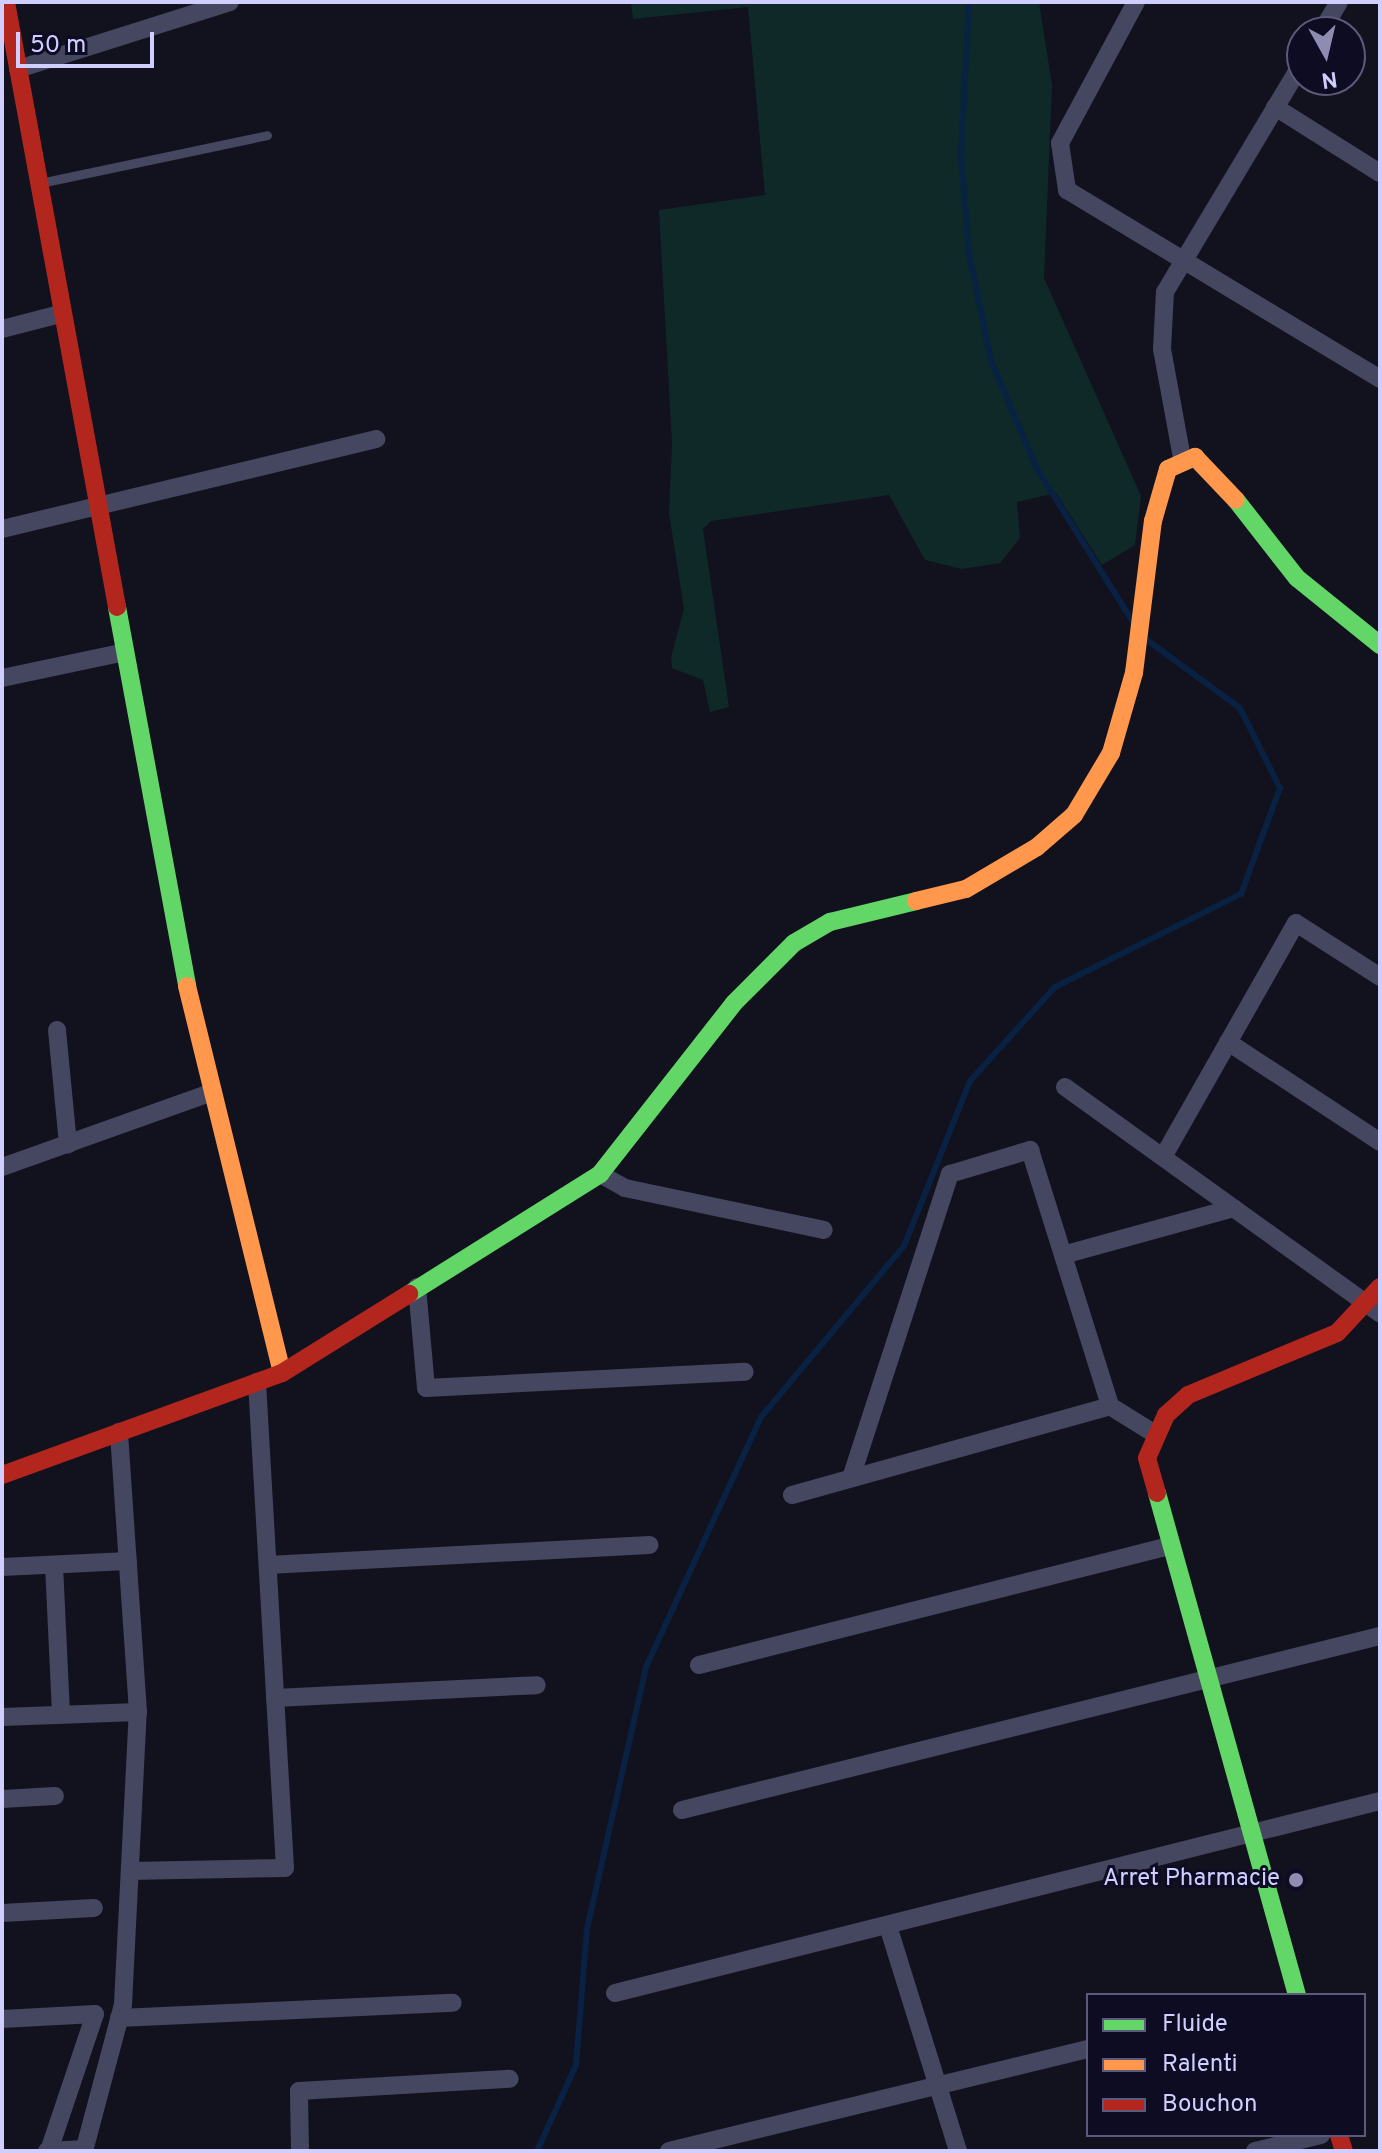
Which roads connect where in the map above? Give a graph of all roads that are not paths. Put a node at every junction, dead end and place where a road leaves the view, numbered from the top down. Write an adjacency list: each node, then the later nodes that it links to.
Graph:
1 (6, 2): 4 (street)
2 (230, 2): 5 (street)
3 (1136, 2): 11 (street)
4 (8, 46): 5 (street)
5 (18, 69): 10 (street)
6 (1286, 89): 7 (street)
7 (1275, 107): 9 (street); 11 (street)
8 (267, 135): 10 (lane)
9 (1380, 173)
10 (37, 183): 12 (street)
11 (1183, 260): 14 (street); 16 (street)
12 (60, 314): 13 (street); 17 (street)
13 (2, 329)
14 (1380, 379)
15 (376, 439): 17 (street)
16 (1182, 458): 19 (street); 31 (street)
17 (97, 508): 18 (street); 20 (street)
18 (2, 529)
19 (1378, 639)
20 (125, 652): 21 (street); 26 (street)
21 (2, 678)
22 (1380, 977): 24 (street)
23 (57, 1030): 28 (street)
24 (1228, 1042): 27 (street); 29 (street)
25 (1065, 1087): 29 (street)
26 (213, 1092): 28 (street); 39 (street)
27 (1380, 1142)
28 (68, 1144): 30 (street)
29 (1163, 1157): 32 (street)
30 (2, 1167)
31 (600, 1174): 33 (street); 35 (street)
32 (1234, 1208): 34 (street); 37 (street)
33 (824, 1230)
34 (1063, 1255): 41 (street); 45 (street)
35 (417, 1287): 38 (street); 39 (street)
36 (1380, 1287): 37 (street)
37 (1374, 1309): 43 (street)
38 (745, 1372)
39 (282, 1373): 40 (street)
40 (257, 1382): 42 (street); 51 (street)
41 (1110, 1406): 43 (street); 45 (street)
42 (119, 1432): 44 (street); 49 (street)
43 (1155, 1434): 48 (street)
44 (2, 1475)
45 (851, 1478): 46 (street)
46 (792, 1495)
47 (649, 1545): 51 (street)
48 (1168, 1546): 54 (street); 55 (street)
49 (128, 1561): 50 (street); 58 (street)
50 (54, 1565): 52 (street); 59 (street)
51 (268, 1565): 57 (street)
52 (2, 1567)
53 (1380, 1636): 55 (street)
54 (699, 1665)
55 (1207, 1678): 64 (street); 65 (street)
56 (537, 1685): 57 (street)
57 (275, 1698): 66 (street)
58 (138, 1712): 59 (street); 66 (street)
59 (61, 1715): 60 (street)
60 (2, 1717)
61 (55, 1796): 62 (street)
62 (2, 1799)
63 (1380, 1801): 65 (street)
64 (682, 1810)
65 (1252, 1837): 69 (street); 71 (street)
66 (130, 1871): 73 (street)
67 (94, 1908): 68 (street)
68 (2, 1913)
69 (888, 1926): 70 (street); 77 (street)
70 (615, 1993)
71 (1296, 1993)
72 (453, 2003): 73 (street)
73 (119, 2018): 79 (street)
74 (2, 2019): 80 (street)
75 (1086, 2049): 77 (street)
76 (510, 2079): 81 (street)
77 (938, 2086): 82 (street); 83 (street)
78 (1313, 2137): 84 (street)
79 (85, 2150): 80 (street)
80 (48, 2151)
81 (300, 2151)
82 (669, 2151)
83 (958, 2151)
84 (1255, 2151)

